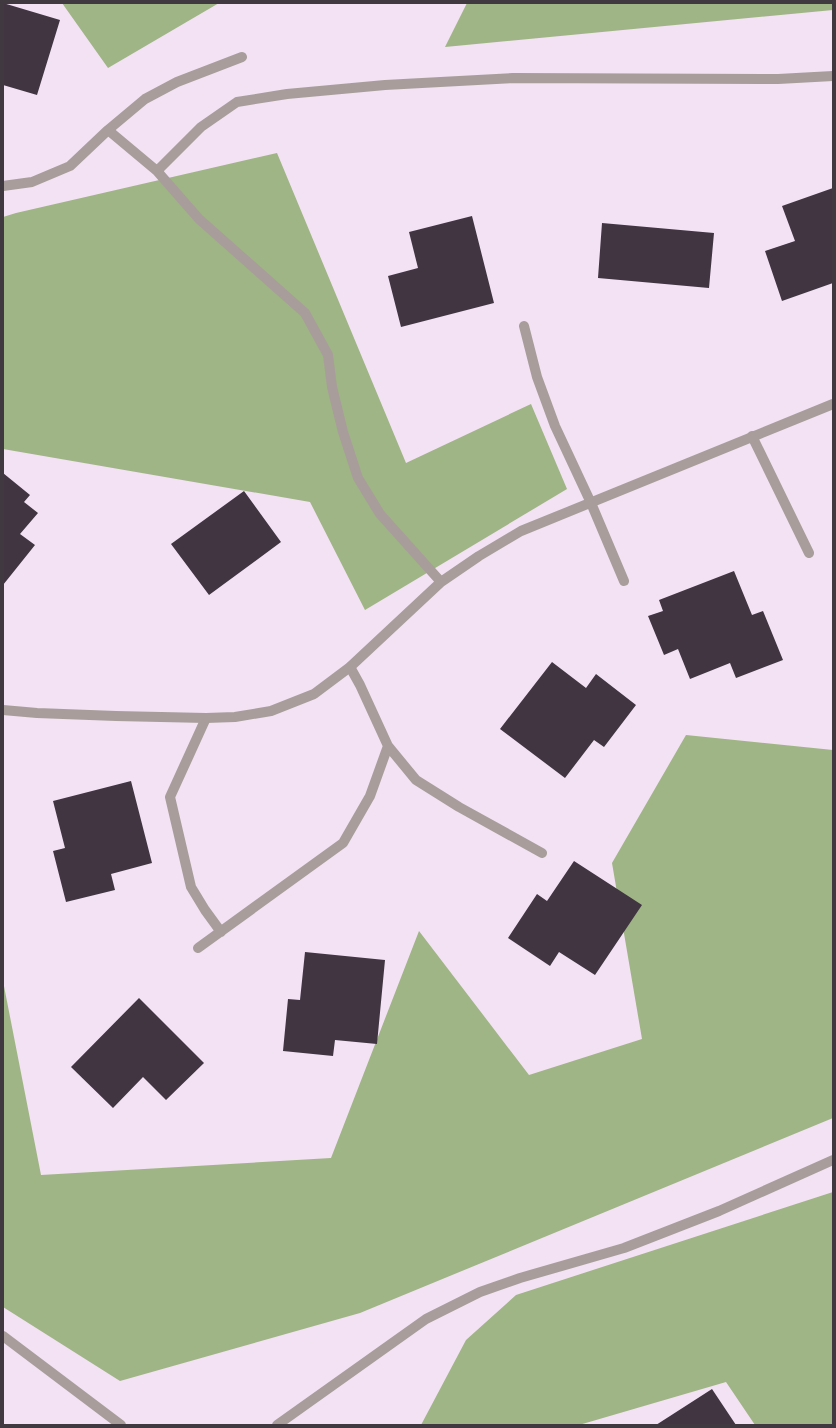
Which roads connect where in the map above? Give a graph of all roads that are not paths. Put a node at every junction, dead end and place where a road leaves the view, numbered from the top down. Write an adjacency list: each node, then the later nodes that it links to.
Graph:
1 (242, 57): 3 (street)
2 (833, 76): 4 (street)
3 (108, 130): 4 (street); 5 (street)
4 (157, 171): 12 (street)
5 (3, 186)
6 (524, 326): 9 (street)
7 (833, 404): 8 (street)
8 (752, 436): 9 (street); 10 (street)
9 (591, 503): 11 (street); 12 (street)
10 (809, 553)
11 (624, 581)
12 (441, 582): 13 (street)
13 (350, 667): 15 (street); 16 (street)
14 (3, 710): 15 (street)
15 (206, 718): 18 (street)
16 (388, 746): 17 (street); 18 (street)
17 (542, 853)
18 (221, 932): 19 (street)
19 (198, 948)
20 (833, 1160): 23 (street)
21 (3, 1336): 22 (street)
22 (121, 1425)
23 (276, 1425)

